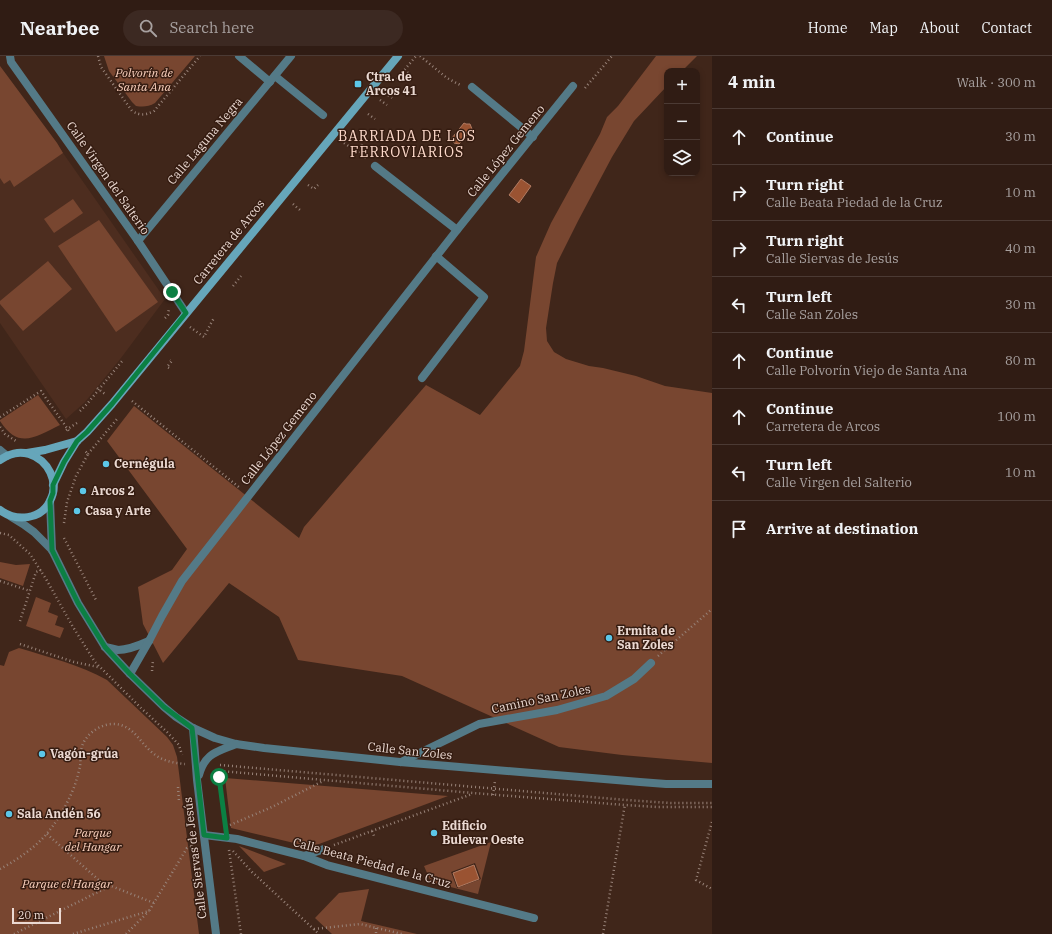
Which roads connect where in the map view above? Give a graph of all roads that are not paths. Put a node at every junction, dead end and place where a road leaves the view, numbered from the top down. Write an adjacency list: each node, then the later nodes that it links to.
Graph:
1 (10, 56): 12 (street, Calle Virgen del Salterio)
2 (239, 56): 5 (street)
3 (291, 56): 5 (street, Calle Laguna Negra)
4 (398, 56): 14 (street, Carretera de Arcos)
5 (272, 79): 8 (street); 12 (street, Calle Laguna Negra)
6 (573, 86): 9 (street, Calle López Gemeno)
7 (472, 87): 9 (street)
8 (324, 115)
9 (533, 137): 11 (street, Calle López Gemeno)
10 (375, 166): 11 (street)
11 (457, 230): 13 (street, Calle López Gemeno)
12 (138, 241): 14 (street, Calle Virgen del Salterio)
13 (436, 256): 15 (street); 25 (street, Calle López Gemeno)
14 (186, 313): 16 (street, Carretera de Arcos)
15 (422, 378)
16 (77, 441): 18 (street, Carretera de Arcos); 20 (street, Carretera de Arcos)
17 (0, 450): 19 (street)
18 (25, 453): 19 (street, Carretera de Arcos); 20 (street)
19 (4, 458)
20 (53, 485): 21 (street)
21 (50, 501): 23 (street); 24 (street)
22 (0, 510): 23 (street)
23 (10, 516): 24 (street)
24 (52, 550): 26 (street, Calle San Zoles)
25 (150, 641): 26 (street); 28 (street, Calle López Gemeno)
26 (105, 647): 28 (street, Calle San Zoles)
27 (651, 662): 31 (street, Camino San Zoles)
28 (130, 674): 29 (street, Calle San Zoles)
29 (192, 728): 30 (street, Calle San Zoles); 32 (street, Calle Siervas de Jesús)
30 (236, 744): 31 (street, Calle San Zoles); 32 (street, Calle Siervas de Jesús)
31 (400, 762): 33 (street, Calle San Zoles)
32 (197, 780): 34 (street, Calle Siervas de Jesús)
33 (712, 784)
34 (204, 835): 36 (street, Calle Beata Piedad de la Cruz); 38 (street, Calle Siervas de Jesús)
35 (324, 849): 36 (street)
36 (304, 856): 37 (street, Calle Beata Piedad de la Cruz)
37 (534, 918)
38 (216, 934)

